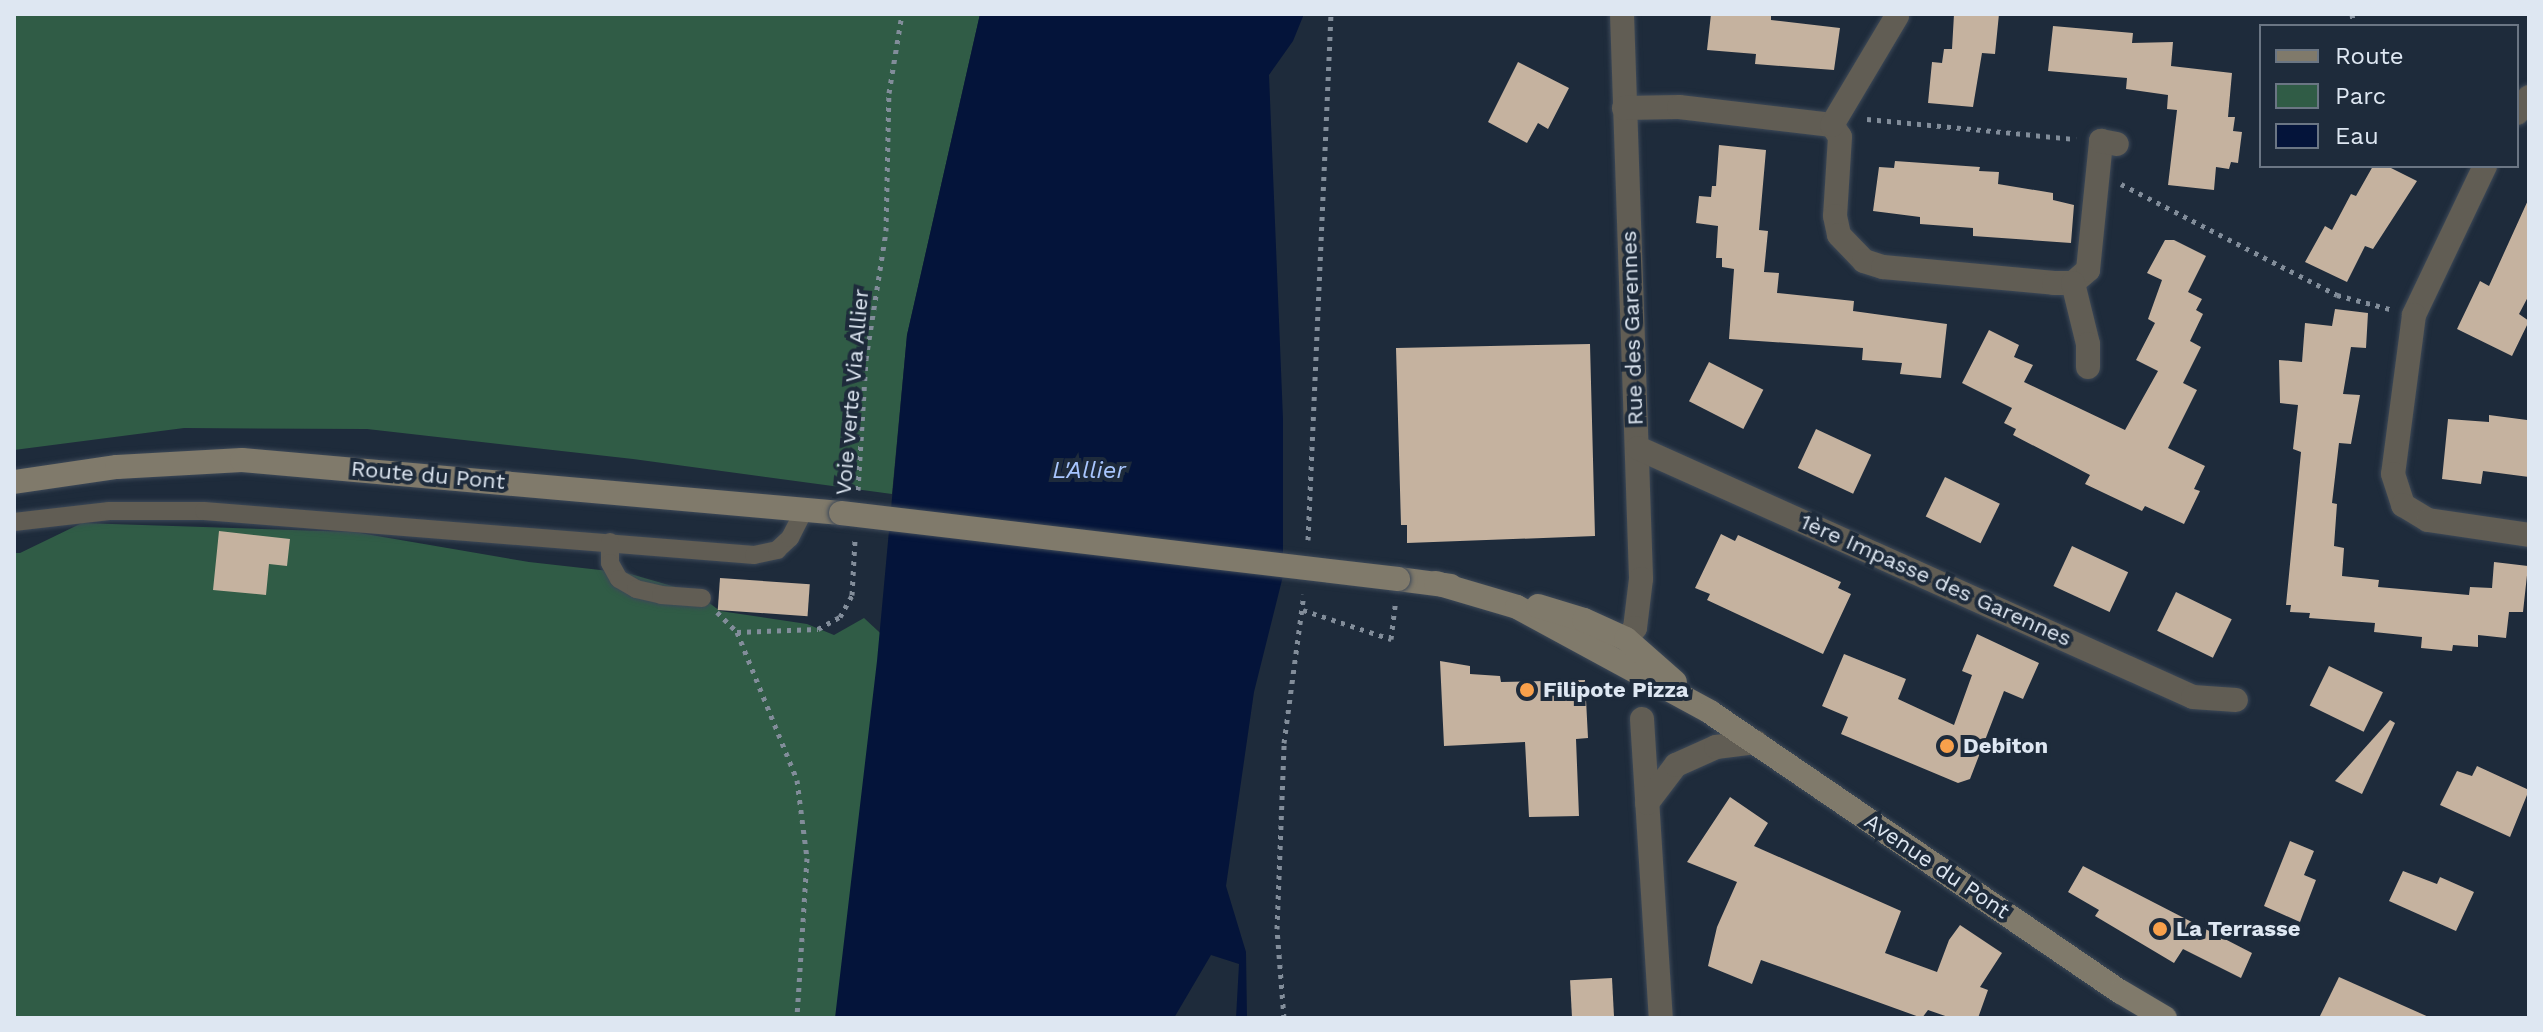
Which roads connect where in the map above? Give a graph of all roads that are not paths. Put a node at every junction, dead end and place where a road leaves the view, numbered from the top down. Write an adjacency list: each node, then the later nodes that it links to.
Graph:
1 (1622, 14): 3 (street, Rue des Garennes)
2 (1897, 16): 4 (street)
3 (1624, 108): 4 (street); 9 (street, Rue des Garennes)
4 (1835, 120): 7 (street)
5 (2109, 142): 7 (street)
6 (2484, 168): 13 (street)
7 (2073, 283): 8 (street)
8 (2088, 367)
9 (1638, 448): 17 (street, Rue des Garennes); 18 (street, 1ère Impasse des Garennes)
10 (14, 482): 11 (main road, Route du Pont)
11 (803, 512): 14 (lane); 15 (main road, Route du Pont, bridge)
12 (14, 522): 14 (lane)
13 (2529, 535)
14 (610, 542): 16 (lane)
15 (1436, 583): 17 (main road, Avenue du Pont); 19 (main road, Avenue du Pont)
16 (702, 598)
17 (1626, 639): 19 (main road, Avenue du Pont)
18 (2236, 700)
19 (1710, 712): 21 (main road, Avenue du Pont)
20 (1642, 719): 22 (street)
21 (1756, 742): 22 (street); 24 (main road, Avenue du Pont)
22 (1647, 803): 23 (street)
23 (1661, 1018)
24 (2165, 1018)

